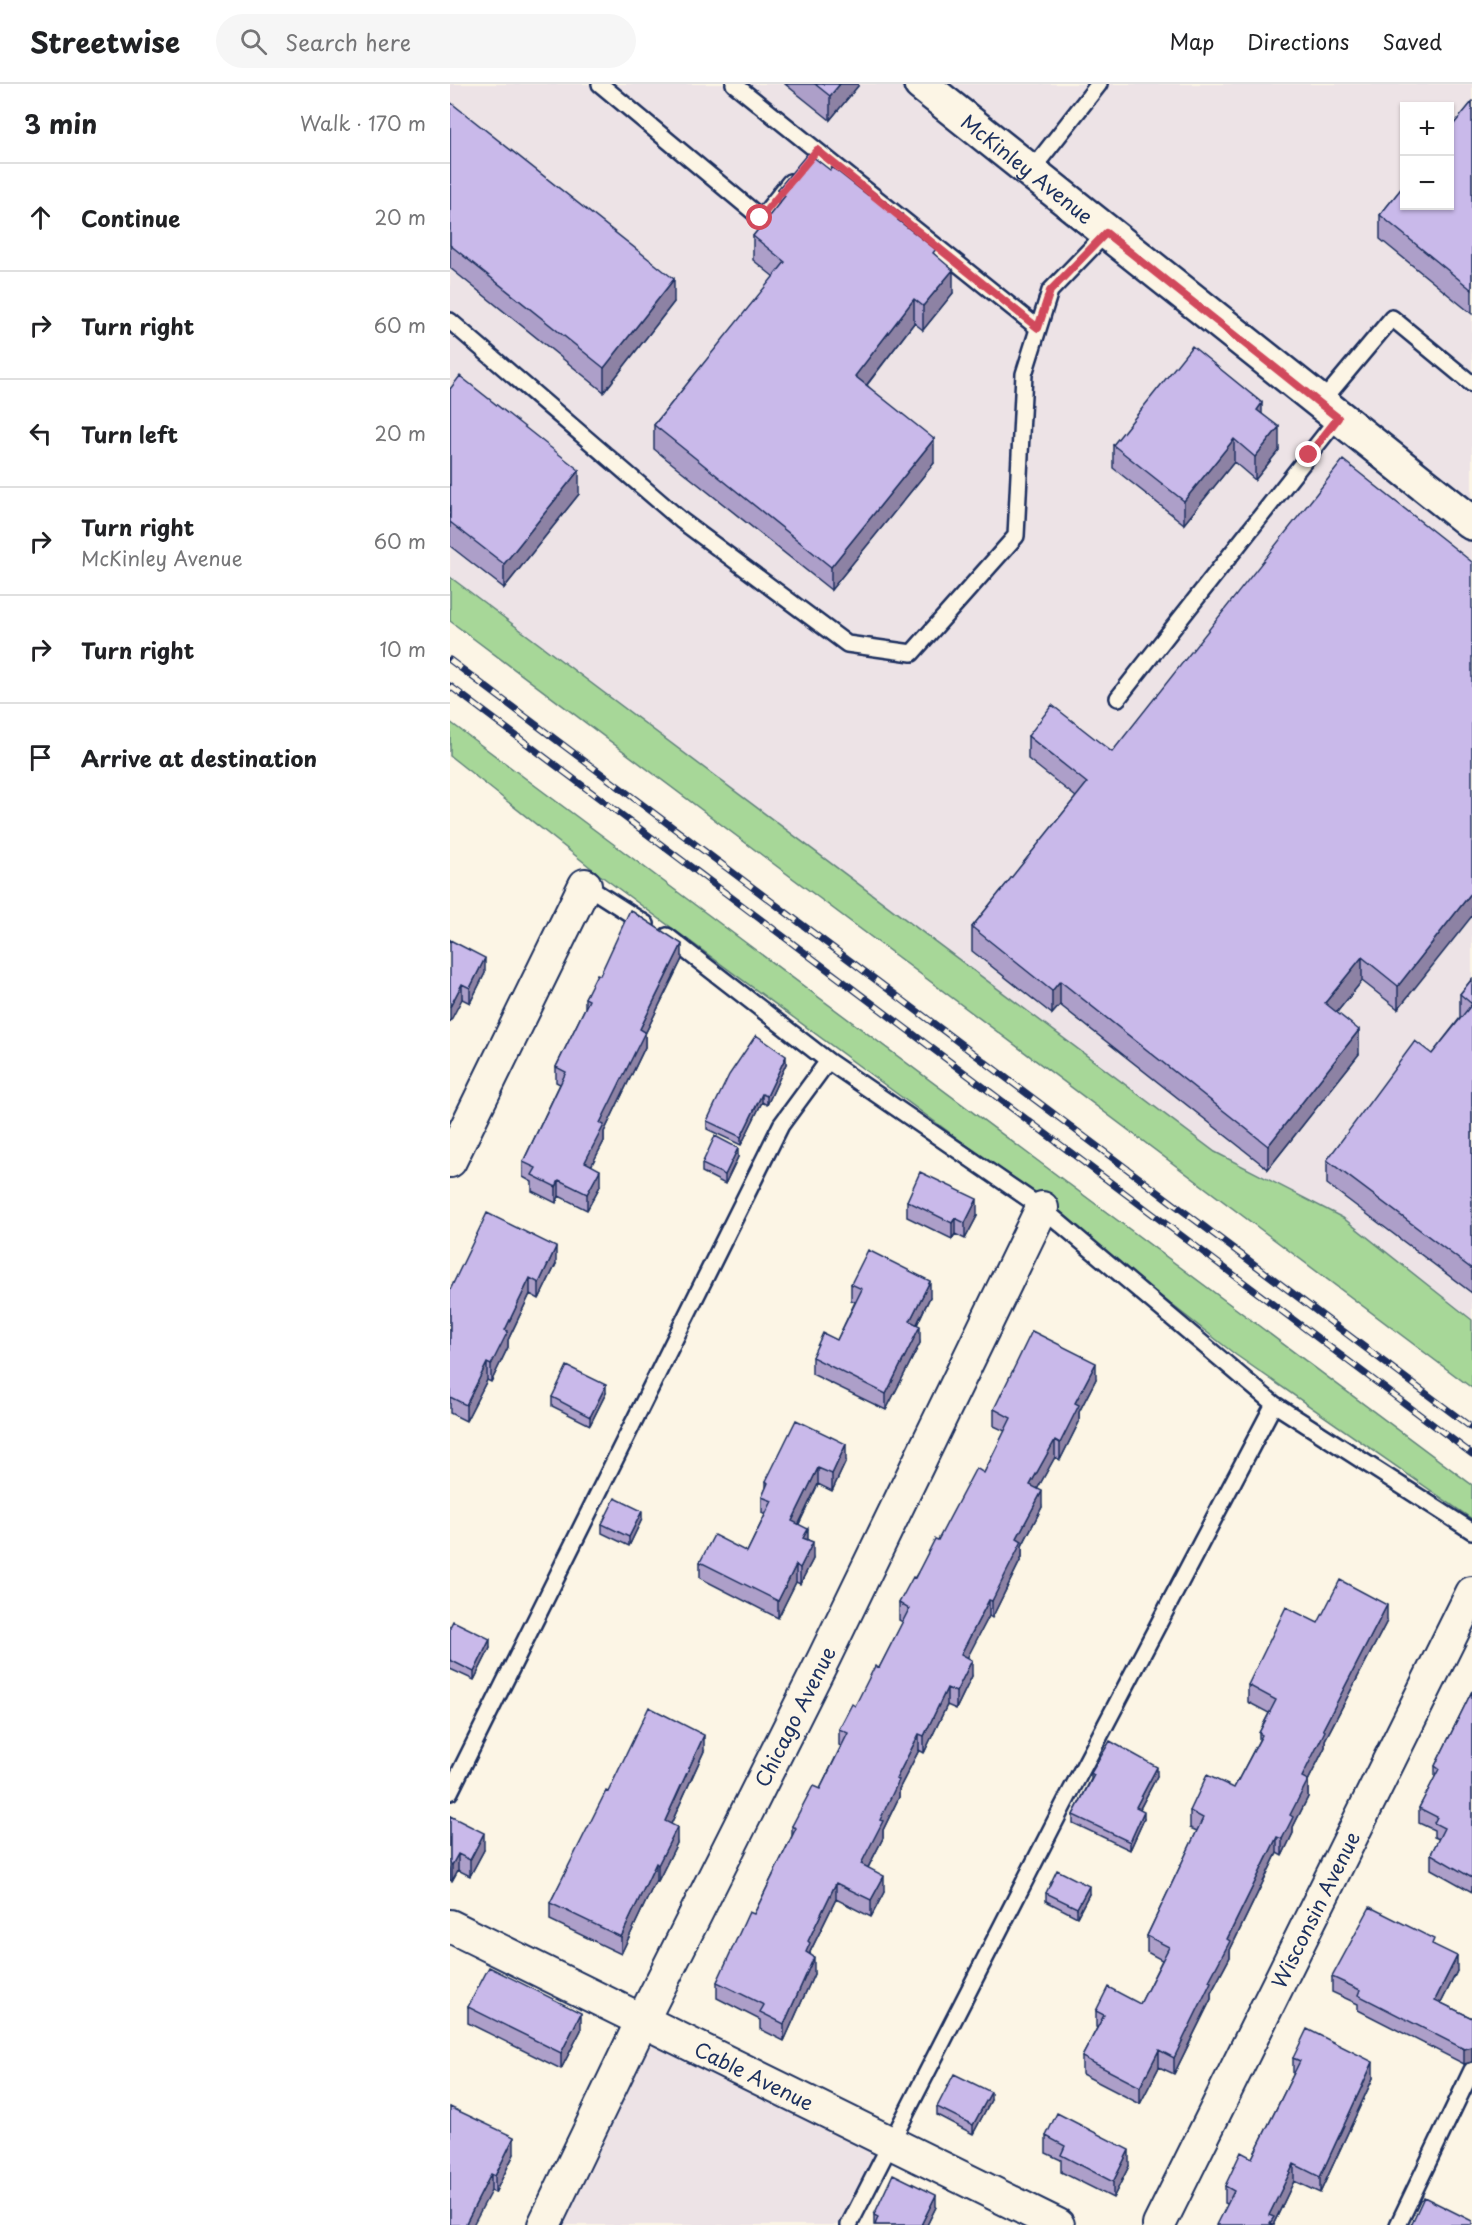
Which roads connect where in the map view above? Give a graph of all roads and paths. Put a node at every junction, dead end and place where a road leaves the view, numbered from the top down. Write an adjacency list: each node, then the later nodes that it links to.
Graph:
1 (600, 84): 5 (lane)
2 (734, 84): 5 (lane)
3 (921, 84): 6 (main road, McKinley Avenue)
4 (1099, 84): 6 (lane)
5 (810, 159): 9 (lane)
6 (1030, 172): 7 (main road, McKinley Avenue)
7 (1106, 233): 9 (lane); 11 (main road, McKinley Avenue)
8 (450, 321): 9 (lane)
9 (1038, 328)
10 (1472, 384): 11 (lane)
11 (1329, 411): 12 (main road, McKinley Avenue); 13 (lane)
12 (1472, 523)
13 (1118, 698)
14 (585, 885): 15 (lane); 16 (street)
15 (828, 1061): 17 (lane); 21 (lane)
16 (450, 1161)
17 (1042, 1208): 18 (lane); 23 (street, Chicago Avenue)
18 (1274, 1404): 19 (lane); 25 (lane)
19 (1472, 1531)
20 (1472, 1593): 29 (street, Wisconsin Avenue)
21 (450, 1792)
22 (450, 1926): 23 (street, Cable Avenue)
23 (642, 2021): 25 (street, Cable Avenue); 26 (street, Chicago Avenue)
24 (1472, 2070): 30 (lane)
25 (890, 2142): 27 (lane); 28 (street, Cable Avenue)
26 (544, 2225)
27 (849, 2225)
28 (1058, 2225)
29 (1159, 2225)
30 (1398, 2225)

